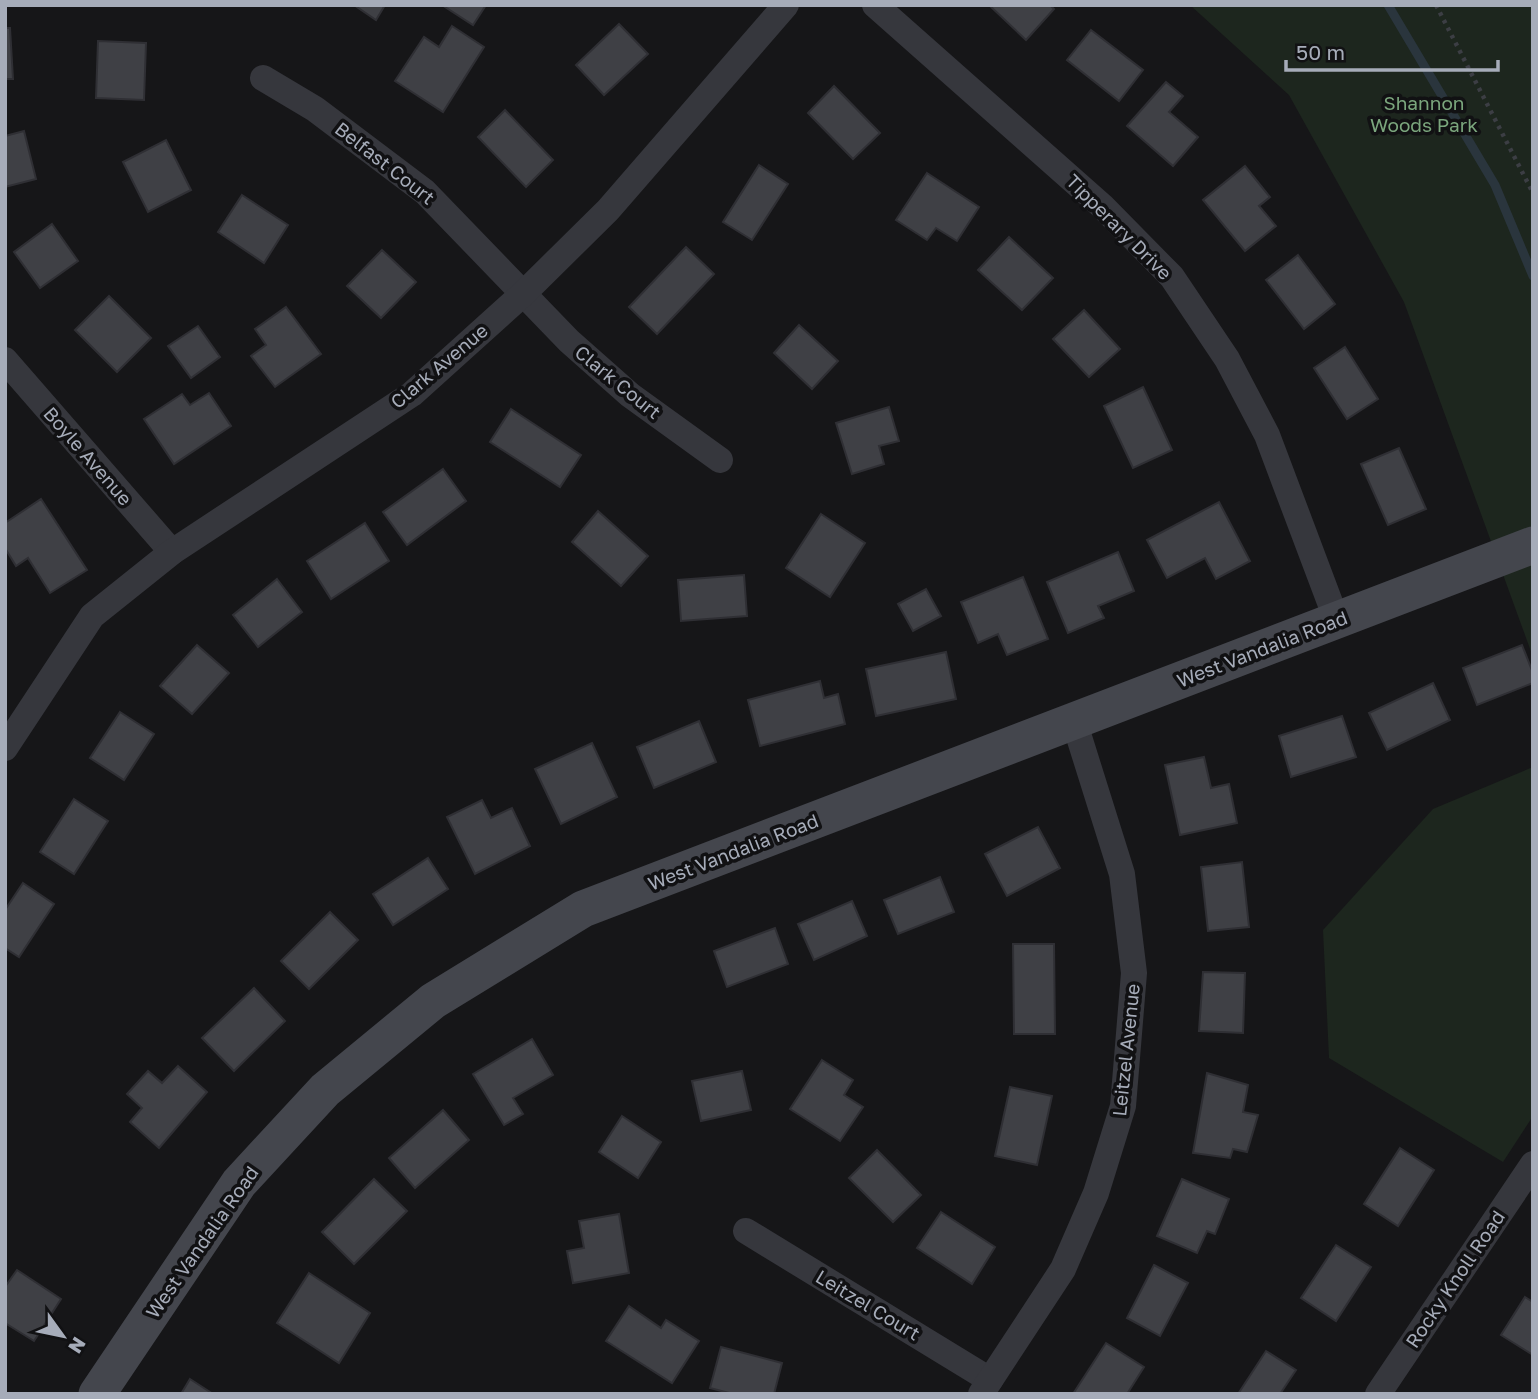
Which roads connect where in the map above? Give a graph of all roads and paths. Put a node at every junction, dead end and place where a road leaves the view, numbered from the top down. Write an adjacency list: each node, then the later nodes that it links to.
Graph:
1 (786, 5): 6 (street, Clark Avenue)
2 (874, 5): 11 (street, Tipperary Drive)
3 (1436, 5): 5 (path)
4 (263, 78): 6 (street, Belfast Court)
5 (1533, 193)
6 (524, 293): 8 (street, Clark Court); 10 (street, Clark Avenue)
7 (5, 359): 10 (street, Boyle Avenue)
8 (720, 460)
9 (1533, 545): 11 (main road, West Vandalia Road)
10 (172, 552): 13 (street, Clark Avenue)
11 (1337, 621): 12 (main road, West Vandalia Road)
12 (1074, 721): 17 (street, Leitzel Avenue); 18 (main road, West Vandalia Road)
13 (5, 748)
14 (1533, 1164): 15 (street, Rocky Knoll Road)
15 (1524, 1198): 19 (street, Rocky Knoll Road)
16 (746, 1231): 17 (street, Leitzel Court)
17 (985, 1387)
18 (97, 1394)
19 (1378, 1394)

